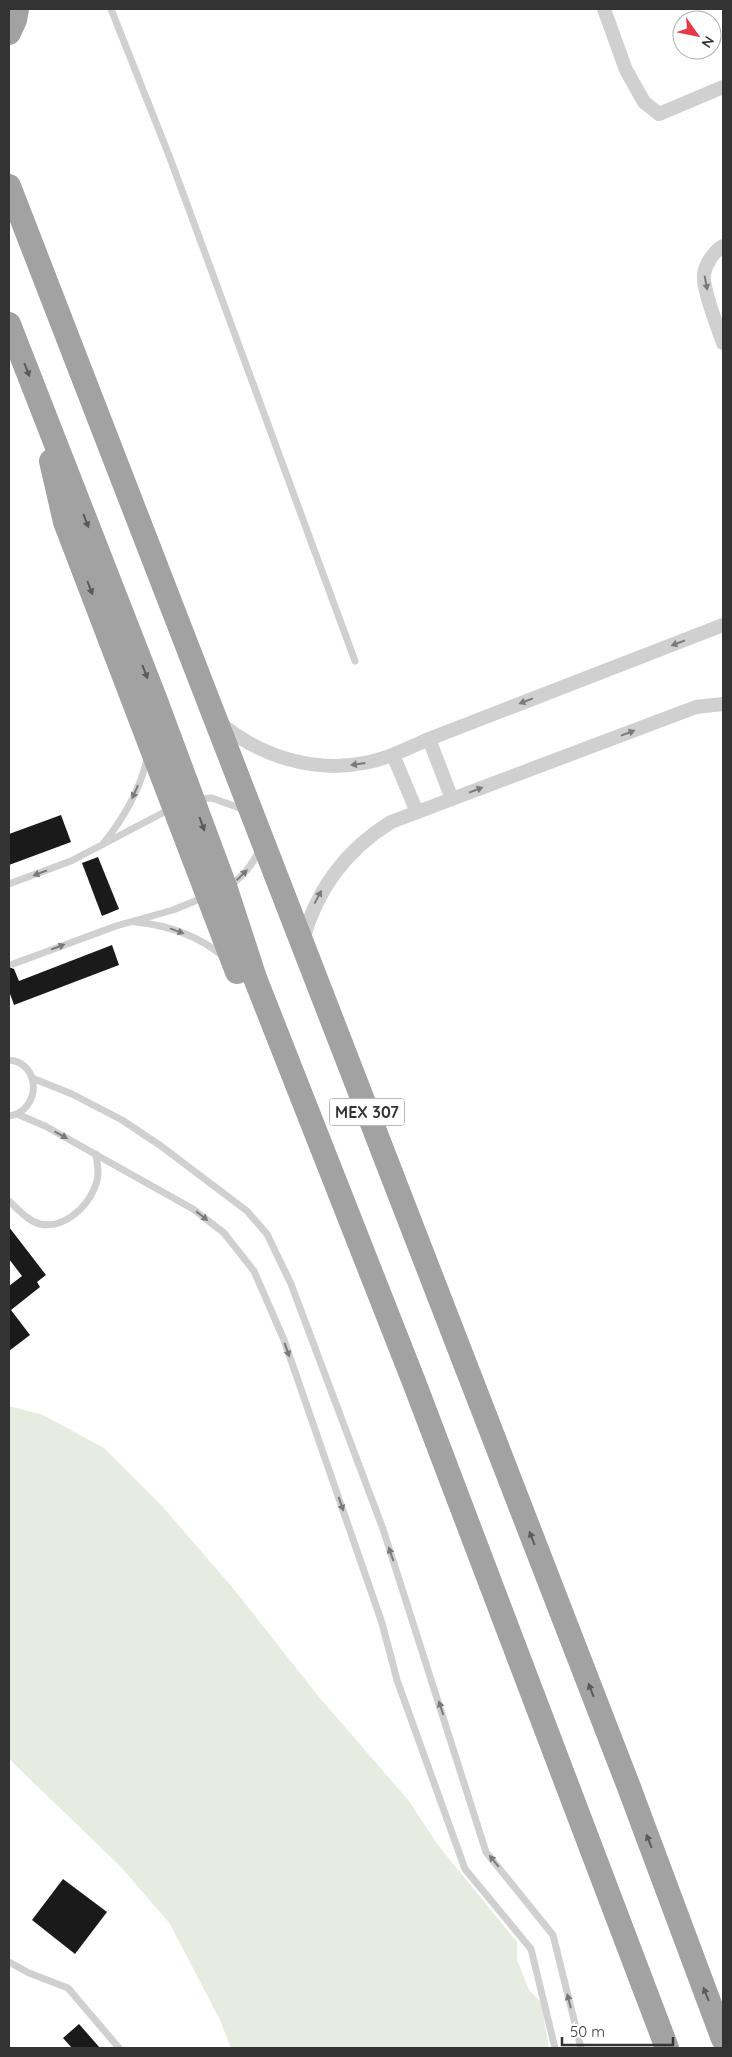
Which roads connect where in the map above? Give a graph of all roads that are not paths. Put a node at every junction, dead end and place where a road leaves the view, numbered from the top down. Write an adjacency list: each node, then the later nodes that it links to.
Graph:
1 (17, 9): 4 (highway)
2 (111, 9): 13 (lane)
3 (604, 9): 5 (street)
4 (9, 33)
5 (723, 87)
6 (9, 186): 15 (highway, MEX 307)
7 (723, 246): 9 (street, one-way to 9)
8 (9, 324): 11 (highway, one-way to 11)
9 (720, 325): 10 (street)
10 (723, 343)
11 (48, 423): 17 (highway, one-way to 17); 20 (highway, one-way to 20)
12 (723, 625): 16 (street, one-way to 16)
13 (355, 661)
14 (723, 704): 19 (street, one-way to 14)
15 (215, 719): 18 (street, one-way to 15); 22 (highway, MEX 307)
16 (429, 738): 18 (street); 19 (street)
17 (150, 746): 20 (highway); 24 (lane, one-way to 24)
18 (393, 755): 21 (street)
19 (452, 799): 21 (street)
20 (183, 803): 22 (lane); 24 (lane); 26 (highway, one-way to 26)
21 (417, 812): 28 (street, one-way to 21)
22 (252, 814): 23 (highway, MEX 307)
23 (262, 839): 26 (lane, one-way to 23); 28 (highway, MEX 307)
24 (100, 847): 25 (lane, one-way to 25)
25 (9, 884)
26 (217, 893): 27 (lane); 30 (highway); 37 (highway, MEX 307)
27 (130, 921): 29 (lane, one-way to 27); 30 (lane, one-way to 30)
28 (302, 943): 39 (highway, MEX 307, one-way to 28)
29 (12, 964)
30 (235, 967): 37 (highway)
31 (9, 1060): 32 (lane)
32 (32, 1078): 33 (lane); 42 (lane, one-way to 32)
33 (17, 1114): 34 (lane); 35 (lane, one-way to 35)
34 (9, 1116)
35 (96, 1154): 36 (lane); 41 (lane, one-way to 41)
36 (9, 1201)
37 (414, 1382): 43 (highway, MEX 307)
38 (9, 1962): 40 (lane)
39 (721, 2027)
40 (119, 2048)
41 (554, 2048)
42 (581, 2048)
43 (667, 2048)

